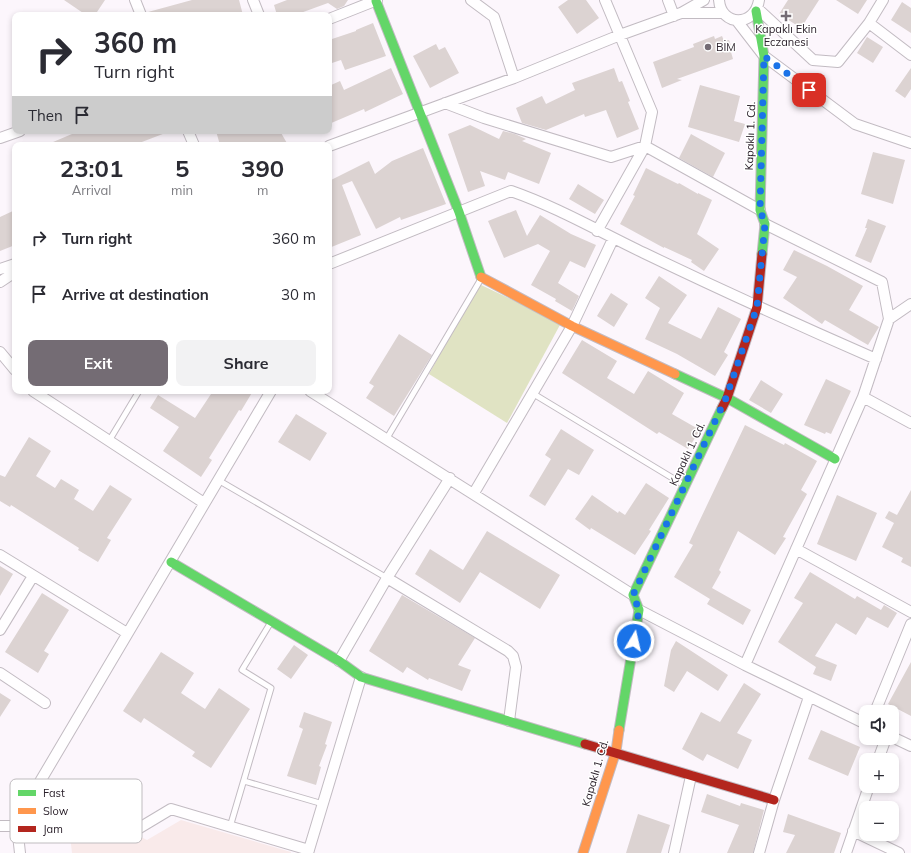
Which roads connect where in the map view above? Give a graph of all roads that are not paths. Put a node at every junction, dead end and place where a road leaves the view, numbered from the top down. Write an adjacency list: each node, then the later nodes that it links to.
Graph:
1 (135, 0): 11 (street)
2 (253, 0): 12 (street)
3 (376, 0): 15 (street); 23 (street)
4 (471, 0): 21 (street)
5 (605, 0): 18 (street)
6 (668, 0): 14 (street)
7 (704, 0): 14 (street)
8 (719, 0): 13 (street)
9 (883, 0): 17 (street)
10 (758, 4): 16 (street); 17 (street); 20 (street, Kapaklı 1. Cd.)
11 (140, 12)
12 (258, 12)
13 (723, 13): 14 (street); 16 (street)
14 (677, 14): 18 (street)
15 (332, 18)
16 (737, 21): 20 (street)
17 (869, 23): 19 (street)
18 (620, 35): 21 (street); 28 (street)
19 (911, 54)
20 (764, 56): 26 (street); 29 (street, Kapaklı 1. Cd.)
21 (514, 78): 22 (street)
22 (445, 103): 23 (street); 28 (street)
23 (420, 112): 27 (street); 30 (street)
24 (12, 134): 25 (street)
25 (0, 138)
26 (911, 143)
27 (332, 145)
28 (645, 146): 29 (street); 32 (street)
29 (760, 210): 31 (street, Kapaklı 1. Cd.)
30 (459, 212): 32 (street); 34 (street); 38 (street)
31 (765, 224): 41 (street, Kapaklı 1. Cd.); 42 (street)
32 (597, 231): 33 (street)
33 (613, 239): 41 (street); 43 (street)
34 (332, 263)
35 (12, 265): 36 (street)
36 (0, 269)
37 (12, 274): 39 (street)
38 (481, 278): 43 (street); 55 (lane)
39 (0, 282)
40 (911, 304): 42 (street)
41 (757, 307): 45 (street); 53 (street, Kapaklı 1. Cd.)
42 (889, 319): 45 (street)
43 (572, 326): 47 (street); 53 (street)
44 (0, 352): 46 (street)
45 (876, 359): 52 (street)
46 (12, 366)
47 (532, 393): 60 (lane); 61 (street)
48 (38, 394): 56 (street)
49 (138, 394): 56 (lane)
50 (269, 394): 59 (street)
51 (315, 394): 55 (street)
52 (863, 397): 54 (street); 57 (street)
53 (726, 398): 57 (street); 60 (street, Kapaklı 1. Cd.)
54 (911, 423)
55 (386, 438): 58 (street)
56 (109, 441): 62 (street)
57 (835, 459): 63 (street)
58 (450, 478): 61 (street); 67 (street)
59 (218, 480): 62 (street); 67 (lane)
60 (685, 485): 68 (street, Kapaklı 1. Cd.)
61 (474, 493): 68 (street)
62 (204, 503): 65 (street)
63 (796, 549): 70 (street); 76 (street)
64 (0, 555): 66 (street)
65 (171, 562): 71 (street); 74 (street)
66 (33, 576): 73 (street); 74 (street)
67 (387, 578): 75 (street); 82 (street)
68 (633, 595): 69 (street)
69 (639, 610): 76 (street); 86 (street, Kapaklı 1. Cd.)
70 (911, 612)
71 (271, 621): 75 (street); 89 (lane)
72 (911, 624): 81 (street)
73 (0, 630)
74 (127, 633): 88 (street)
75 (339, 661): 78 (street)
76 (746, 665): 79 (street)
77 (0, 673): 80 (street)
78 (361, 676): 82 (street); 92 (street)
79 (809, 697): 83 (street); 91 (street)
80 (45, 703)
81 (878, 705)
82 (509, 721): 86 (street)
83 (859, 721)
84 (899, 740): 85 (street)
85 (911, 746)
86 (616, 752): 87 (street); 99 (street, Kapaklı 1. Cd.)
87 (691, 776): 91 (street); 100 (street)
88 (42, 779)
89 (244, 781): 92 (lane); 94 (lane)
90 (867, 793): 95 (street)
91 (774, 800): 101 (street)
92 (323, 804): 97 (street)
93 (142, 826): 94 (street)
94 (230, 827): 97 (street)
95 (853, 831): 102 (street); 103 (street)
96 (19, 843): 98 (street)
97 (309, 852)
98 (20, 853)
99 (583, 853)
100 (674, 853)
101 (759, 853)
102 (846, 853)
103 (899, 853)

